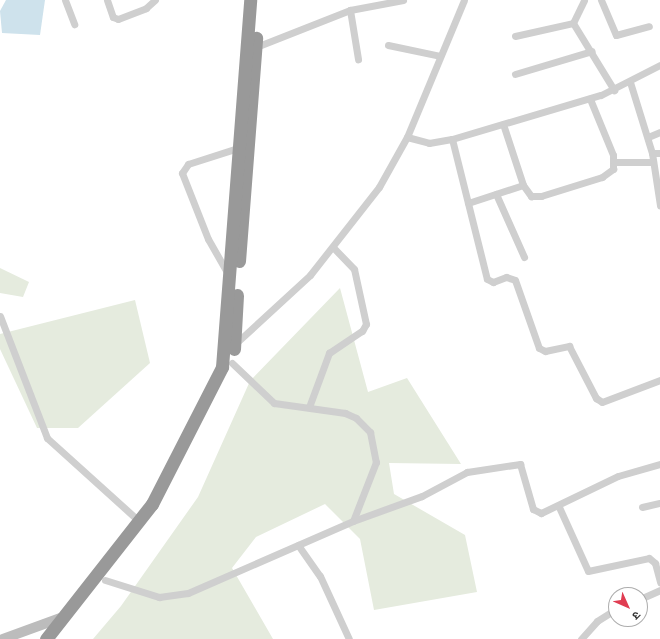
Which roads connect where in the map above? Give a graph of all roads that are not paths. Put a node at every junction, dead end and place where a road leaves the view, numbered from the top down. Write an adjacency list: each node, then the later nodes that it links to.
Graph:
1 (66, 0): 12 (street)
2 (107, 0): 3 (street)
3 (156, 0)
4 (250, 0): 30 (highway)
5 (259, 0): 16 (highway)
6 (403, 0): 10 (street)
7 (464, 0): 18 (street)
8 (584, 0): 11 (street)
9 (601, 0): 13 (street)
10 (350, 10): 16 (street); 19 (street)
11 (573, 23): 14 (street); 17 (street)
12 (74, 24)
13 (649, 26)
14 (515, 36)
15 (388, 45): 18 (street)
16 (256, 47): 43 (highway)
17 (592, 50): 21 (street); 23 (street)
18 (440, 56): 27 (street)
19 (358, 59)
20 (660, 65): 22 (street)
21 (515, 74)
22 (630, 82): 23 (street); 28 (street)
23 (614, 90): 24 (street)
24 (590, 98): 25 (street); 33 (street)
25 (502, 124): 29 (street); 35 (street)
26 (660, 132): 28 (street)
27 (407, 137): 29 (street); 39 (street)
28 (648, 137): 31 (street)
29 (452, 139): 37 (street)
30 (238, 148): 41 (highway); 41 (street)
31 (652, 153): 32 (street); 34 (street)
32 (660, 153)
33 (614, 162): 34 (street); 35 (street)
34 (653, 162): 38 (street)
35 (523, 185): 36 (street)
36 (496, 194): 37 (street); 40 (street)
37 (468, 203): 45 (street)
38 (660, 205)
39 (334, 248): 43 (street); 46 (street)
40 (524, 257)
41 (229, 275): 52 (highway)
42 (0, 316): 52 (street)
43 (234, 345): 44 (highway)
44 (232, 363): 46 (street); 54 (highway)
45 (660, 380)
46 (309, 407): 51 (street)
47 (660, 464): 50 (street)
48 (660, 503): 49 (street)
49 (642, 507)
50 (559, 508): 51 (street); 55 (street)
51 (353, 521): 53 (street)
52 (140, 522): 61 (highway)
53 (298, 545): 54 (street); 65 (street)
54 (105, 580): 64 (highway)
55 (660, 582)
56 (660, 590): 57 (street)
57 (652, 594): 58 (street); 59 (street)
58 (648, 596)
59 (660, 597)
60 (608, 614): 66 (street)
61 (66, 616): 62 (street); 63 (highway)
62 (3, 639)
63 (46, 639)
64 (57, 639)
65 (349, 639)
66 (581, 639)

